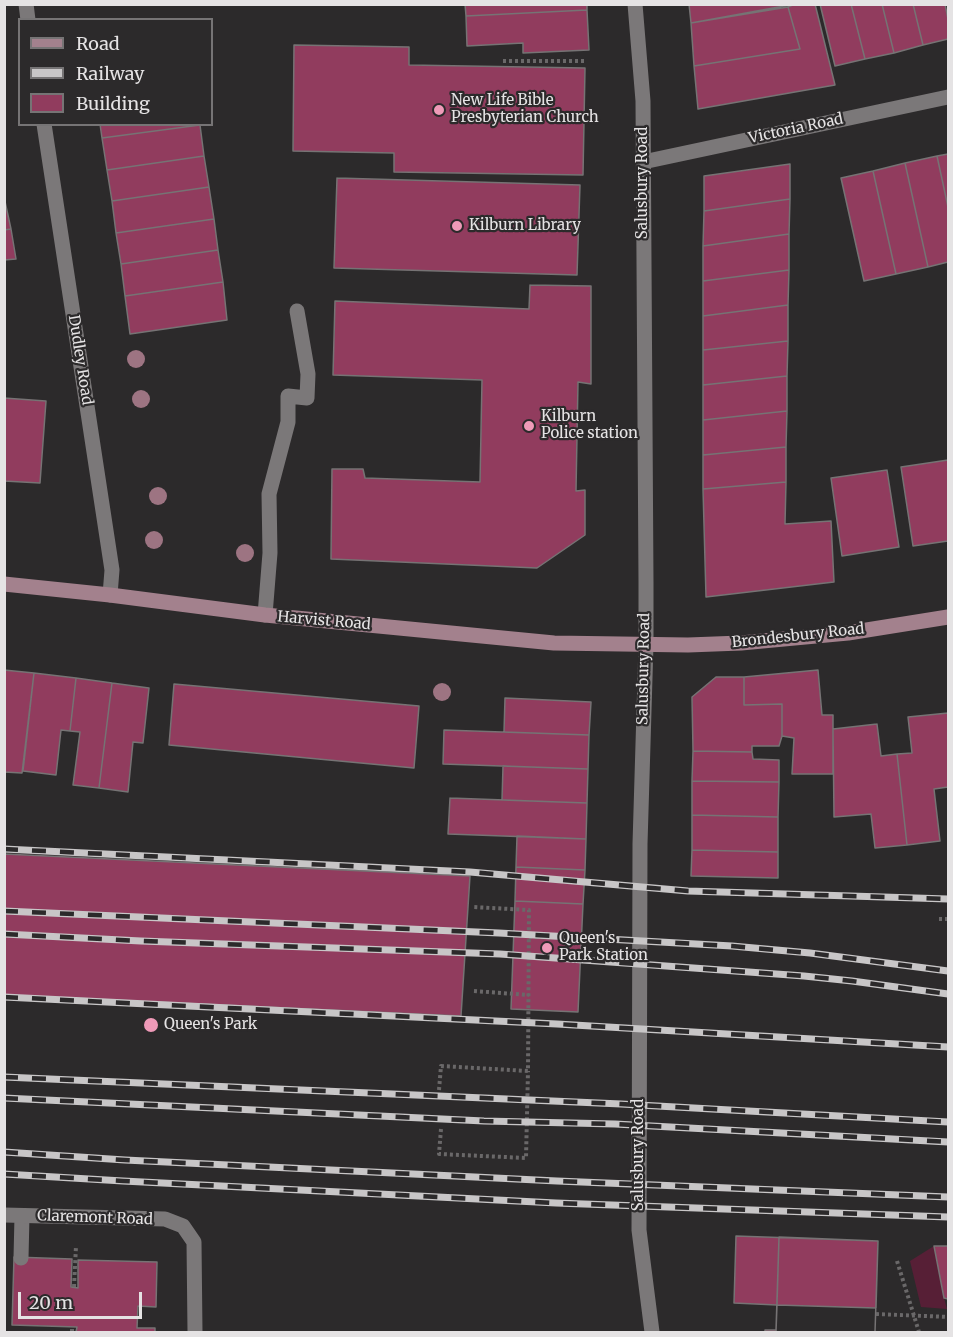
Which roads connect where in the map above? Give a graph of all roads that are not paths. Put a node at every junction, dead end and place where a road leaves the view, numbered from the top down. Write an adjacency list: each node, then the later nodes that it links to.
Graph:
1 (635, 4): 4 (street, Salusbury Road)
2 (948, 97): 4 (street, Victoria Road)
3 (44, 126): 7 (street, Dudley Road)
4 (643, 162): 10 (street, Salusbury Road)
5 (297, 311): 8 (street)
6 (4, 584): 7 (main road, Harvist Road)
7 (110, 595): 8 (main road, Harvist Road)
8 (265, 615): 10 (main road, Harvist Road)
9 (948, 617): 10 (main road, Brondesbury Road)
10 (646, 644): 15 (street, Salusbury Road)
11 (4, 1215): 12 (street, Claremont Road)
12 (22, 1215): 13 (street); 14 (street, Claremont Road)
13 (21, 1258)
14 (195, 1332)
15 (651, 1332)

